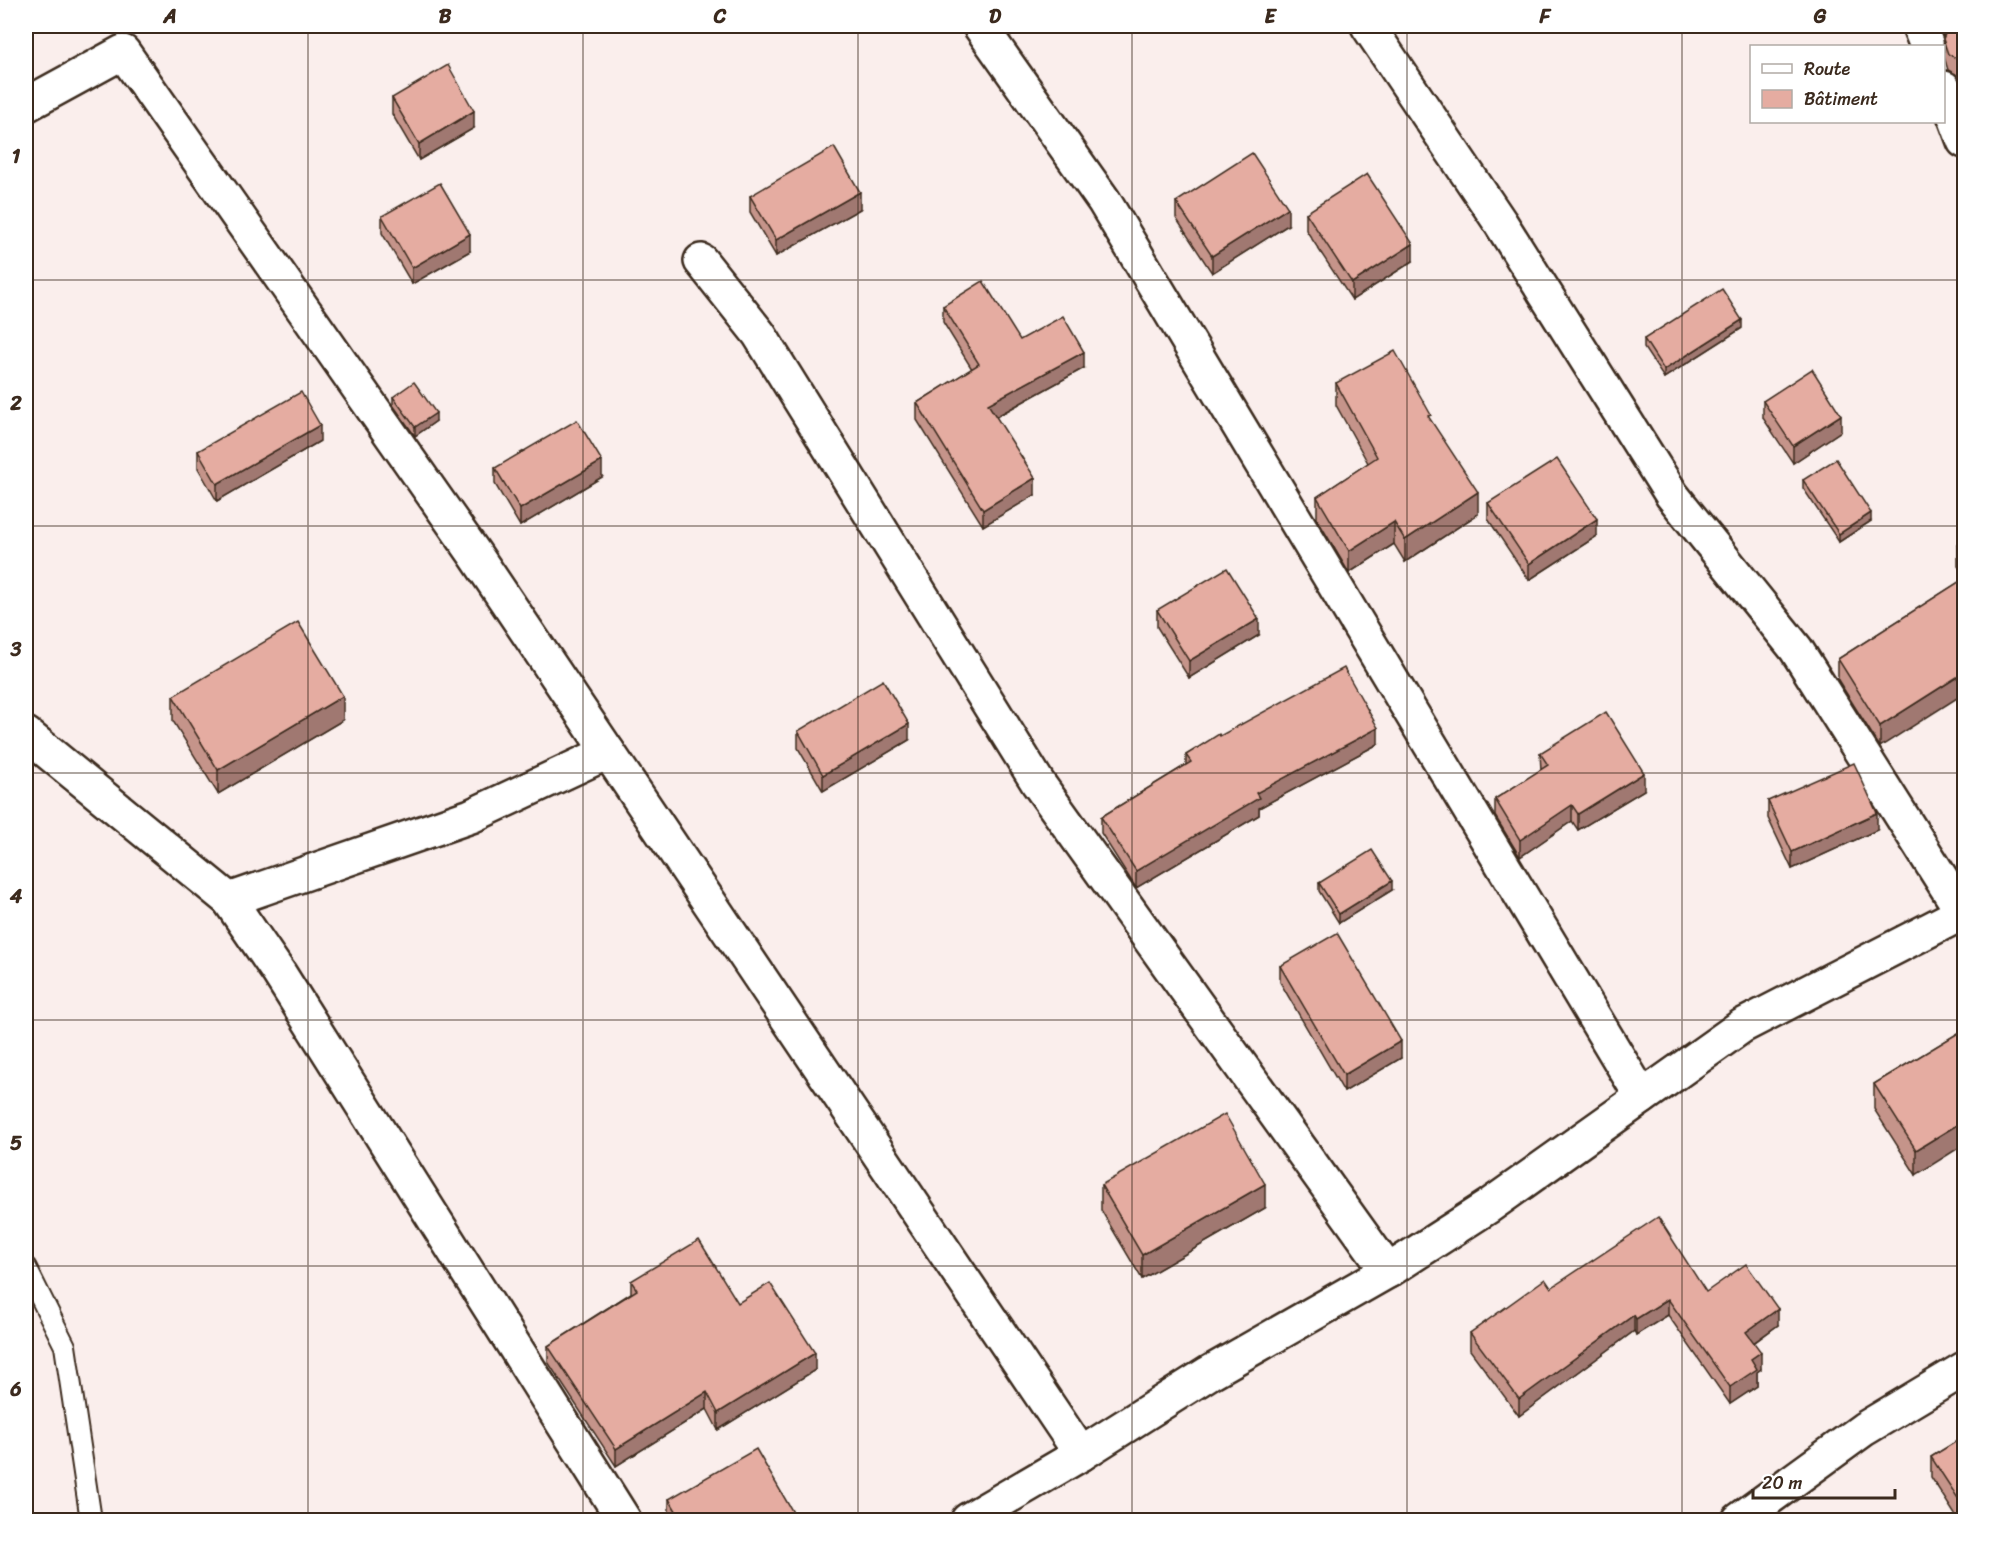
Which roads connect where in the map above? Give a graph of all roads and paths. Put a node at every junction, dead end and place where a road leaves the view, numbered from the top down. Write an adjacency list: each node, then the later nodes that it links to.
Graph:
1 (980, 26): 13 (street)
2 (1368, 26): 12 (street)
3 (1919, 26): 4 (street)
4 (1927, 45)
5 (1945, 91): 7 (street)
6 (26, 105): 10 (street)
7 (1965, 141)
8 (701, 261): 15 (street)
9 (26, 734): 11 (street)
10 (608, 752): 11 (street); 17 (street)
11 (230, 900): 19 (street)
12 (1964, 913): 13 (street)
13 (1642, 1097): 15 (street)
14 (26, 1268): 18 (lane)
15 (1388, 1271): 17 (street)
16 (1965, 1368): 21 (street)
17 (1081, 1454): 20 (street)
18 (91, 1521)
19 (624, 1521)
20 (968, 1521)
21 (1739, 1521)

